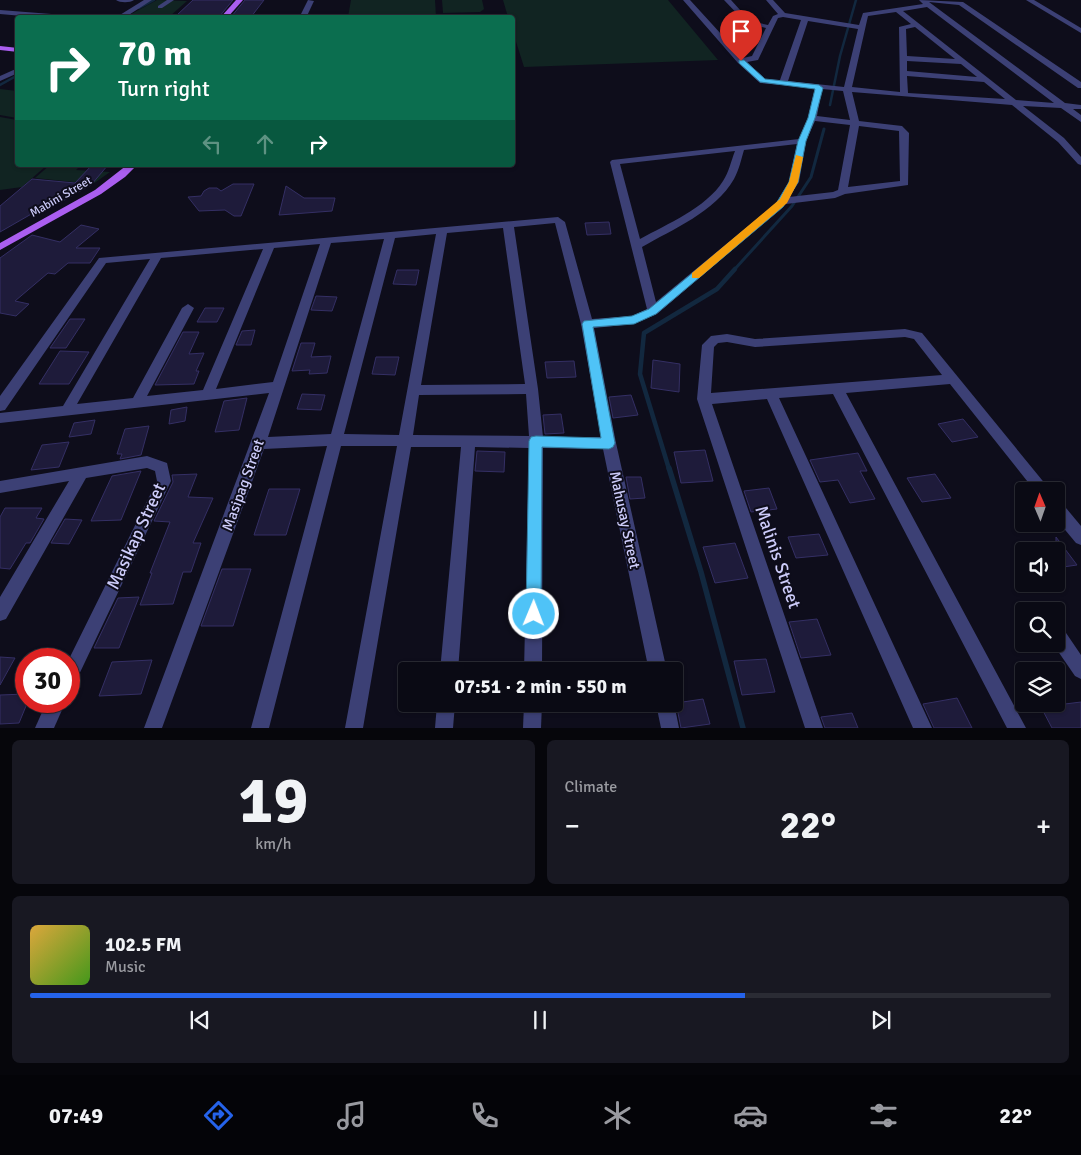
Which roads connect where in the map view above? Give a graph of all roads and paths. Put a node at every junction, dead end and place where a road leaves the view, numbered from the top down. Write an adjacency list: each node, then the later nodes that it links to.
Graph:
1 (119, 0): 2 (street)
2 (132, 0)
3 (149, 0): 17 (street)
4 (172, 0): 13 (street)
5 (240, 0): 18 (main road)
6 (686, 0): 31 (street)
7 (727, 0): 26 (street)
8 (769, 0): 20 (street)
9 (1029, 0): 24 (street)
10 (311, 1): 19 (street)
11 (926, 2): 12 (street); 14 (street); 43 (street)
12 (959, 2): 38 (street)
13 (160, 6)
14 (898, 9): 22 (street); 23 (street)
15 (0, 12): 16 (street)
16 (38, 15)
17 (123, 15)
18 (226, 15)
19 (304, 15)
20 (783, 15): 21 (street); 26 (street)
21 (805, 19): 23 (street); 37 (street)
22 (916, 25): 30 (street); 32 (street)
23 (857, 26): 40 (street)
24 (1072, 26): 25 (street); 27 (street)
25 (1081, 26)
26 (769, 27): 31 (street)
27 (1081, 32)
28 (0, 48): 29 (main road)
29 (15, 50)
30 (902, 58): 32 (street); 34 (street)
31 (741, 61): 37 (street)
32 (965, 62): 36 (street)
33 (15, 72): 35 (street)
34 (903, 73): 36 (street); 41 (street)
35 (0, 80)
36 (986, 80): 42 (street)
37 (783, 84): 39 (street)
38 (1081, 86)
39 (823, 88): 40 (street); 45 (street)
40 (842, 90): 41 (street); 47 (street)
41 (904, 95): 42 (street)
42 (1016, 104): 43 (street); 50 (street)
43 (1064, 107): 44 (street); 46 (street)
44 (1081, 107)
45 (812, 118): 47 (street); 48 (street)
46 (1081, 119)
47 (855, 122): 52 (street); 52 (street)
48 (802, 141): 49 (street); 53 (street)
49 (741, 147): 59 (street); 59 (street)
50 (1081, 162)
51 (130, 167): 60 (main road, Mabini Street)
52 (843, 192): 53 (street)
53 (786, 200): 63 (street)
54 (508, 224): 55 (street); 64 (street, Mahusay Street); 67 (street)
55 (442, 230): 56 (street); 68 (street)
56 (390, 235): 57 (street); 77 (street)
57 (327, 240): 58 (street); 66 (street, Masipag Street)
58 (270, 245): 61 (street); 71 (street)
59 (636, 246): 63 (street)
60 (0, 247)
61 (158, 255): 74 (street); 75 (street)
62 (188, 308): 73 (street)
63 (653, 311): 64 (street)
64 (588, 324): 82 (street, Mahusay Street)
65 (953, 379): 69 (street); 72 (street); 84 (street)
66 (277, 387): 71 (street); 81 (street, Masipag Street)
67 (532, 389): 68 (street); 79 (street)
68 (414, 390): 78 (street)
69 (838, 390): 70 (street); 108 (street)
70 (772, 394): 72 (street); 107 (street)
71 (207, 395): 73 (street)
72 (704, 399): 106 (street, Malinis Street)
73 (137, 402): 75 (street)
74 (0, 406)
75 (67, 410): 76 (street)
76 (0, 418)
77 (336, 440): 78 (street); 81 (street); 101 (street)
78 (405, 441): 80 (street); 102 (street)
79 (536, 441): 80 (street); 82 (street); 92 (street)
80 (468, 442): 91 (street)
81 (259, 443): 100 (street, Masipag Street)
82 (609, 443): 93 (street, Mahusay Street)
83 (82, 473): 85 (street); 88 (street); 90 (street, Masikap Street)
84 (1037, 482)
85 (0, 487)
86 (1065, 518): 87 (street)
87 (1081, 538)
88 (0, 613)
89 (1065, 646): 94 (street)
90 (80, 654)
91 (450, 662)
92 (533, 662)
93 (656, 662)
94 (1081, 670)
95 (445, 712): 103 (street)
96 (533, 712): 104 (street)
97 (666, 712): 105 (street)
98 (51, 713): 99 (street)
99 (44, 728)
100 (153, 728)
101 (260, 728)
102 (354, 728)
103 (444, 728)
104 (532, 728)
105 (670, 728)
106 (814, 728)
107 (923, 728)
108 (1018, 728)

